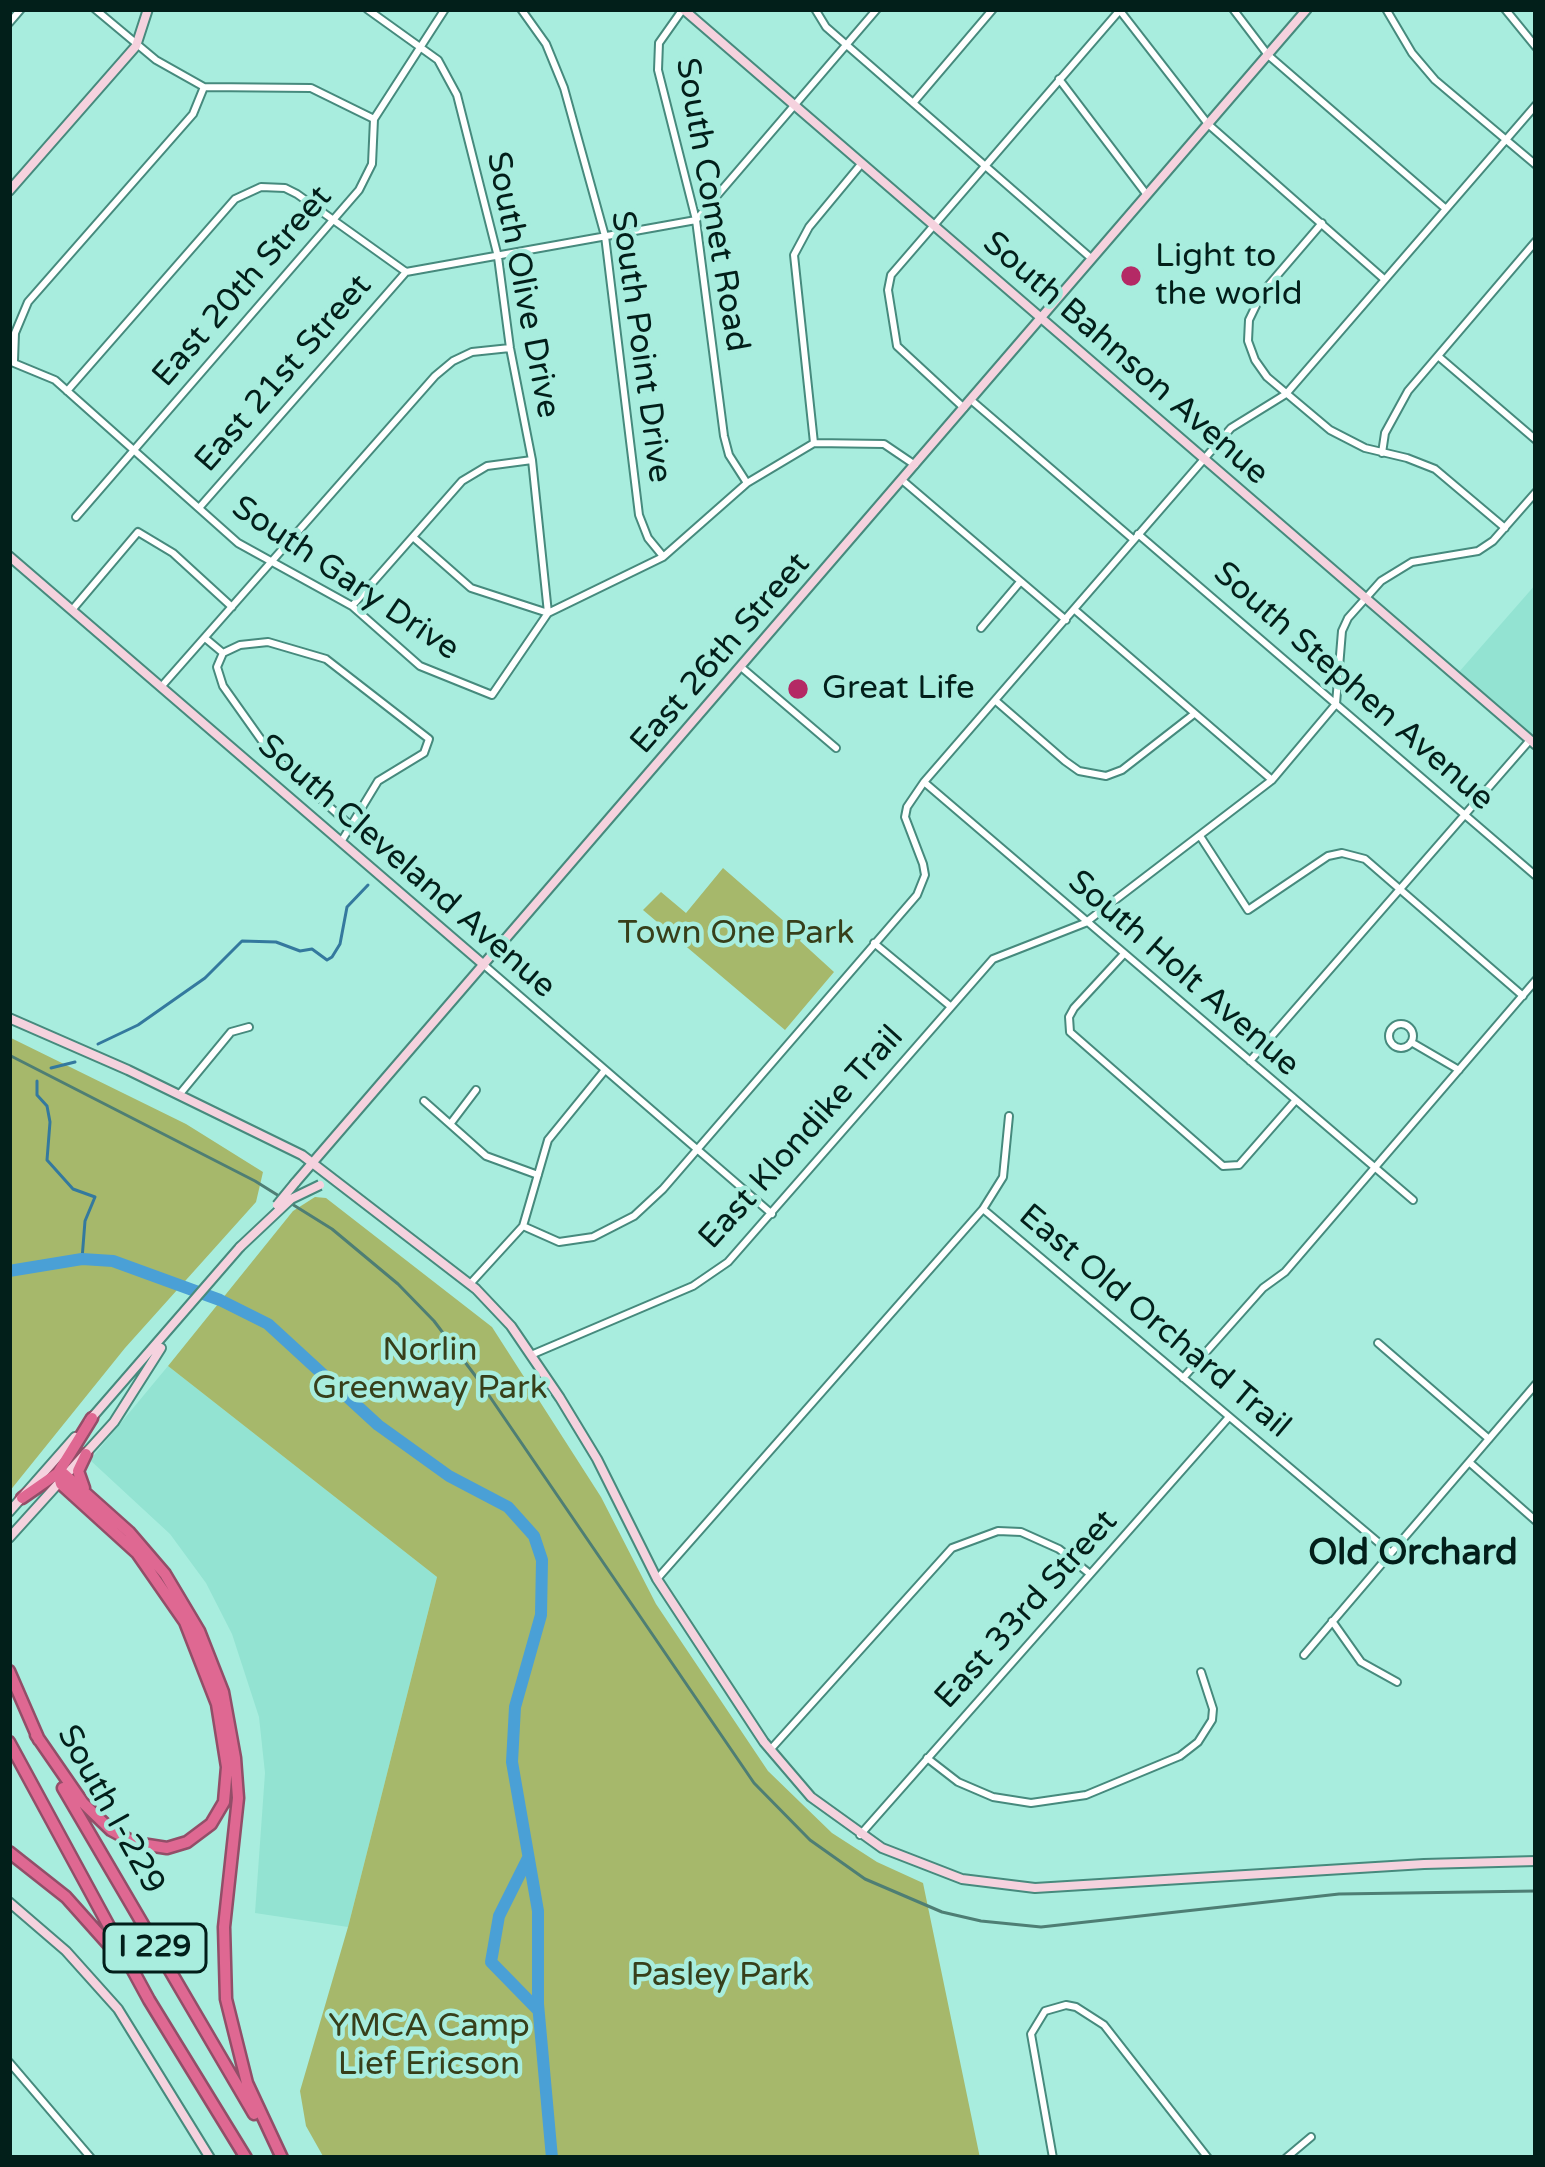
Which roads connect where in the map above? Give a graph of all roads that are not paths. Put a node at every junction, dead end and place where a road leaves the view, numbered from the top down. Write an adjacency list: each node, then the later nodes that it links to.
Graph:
1 (21, 9): 16 (street)
2 (94, 9): 19 (street)
3 (148, 9): 19 (main road)
4 (367, 9): 17 (street, South Olive Drive)
5 (445, 9): 17 (street, East 20th Street)
6 (521, 9): 40 (street, South Point Drive)
7 (683, 9): 25 (main road, South Bahnson Avenue); 36 (street, South Comet Road)
8 (815, 9): 18 (street)
9 (877, 9): 18 (street)
10 (993, 9): 24 (street)
11 (1234, 9): 21 (street)
12 (1307, 9): 21 (main road, East 26th Street)
13 (1386, 9): 29 (street)
14 (1505, 9): 20 (street)
15 (1119, 10): 22 (street); 28 (street)
16 (9, 23)
17 (421, 45): 27 (street, East 20th Street); 42 (street, South Olive Drive)
18 (846, 45): 24 (street); 25 (street)
19 (136, 46): 23 (street); 33 (main road)
20 (1536, 47)
21 (1268, 55): 28 (main road, East 26th Street); 35 (street)
22 (1059, 79): 31 (street); 34 (street)
23 (204, 87): 27 (street); 49 (street)
24 (914, 103): 31 (street)
25 (794, 105): 30 (main road, South Bahnson Avenue); 36 (street)
26 (1536, 105): 29 (street)
27 (374, 119): 37 (street, East 20th Street)
28 (1208, 124): 34 (main road, East 26th Street); 38 (street)
29 (1507, 141): 32 (street); 35 (street)
30 (862, 164): 39 (main road, South Bahnson Avenue); 55 (street)
31 (984, 165): 39 (street); 43 (street)
32 (1536, 165)
33 (9, 191)
34 (1147, 196): 43 (main road, East 26th Street)
35 (1446, 209): 45 (street)
36 (696, 220): 40 (street); 62 (street, South Comet Road)
37 (331, 222): 44 (street); 50 (street); 56 (street, East 20th Street)
38 (1322, 223): 45 (street); 51 (street)
39 (932, 224): 46 (main road, South Bahnson Avenue); 53 (street)
40 (605, 236): 42 (street); 70 (street, South Point Drive)
41 (1536, 242): 48 (street)
42 (498, 257): 44 (street); 47 (street, South Olive Drive)
43 (1092, 259): 46 (main road, East 26th Street)
44 (406, 272): 64 (street, East 21st Street)
45 (1384, 280): 51 (street)
46 (1041, 319): 52 (main road, East 26th Street); 58 (main road, South Bahnson Avenue)
47 (510, 347): 59 (street, South Olive Drive); 71 (street)
48 (1438, 356): 54 (street); 57 (street)
49 (11, 361): 50 (street, South Gary Drive)
50 (68, 391): 56 (street, South Gary Drive)
51 (1286, 394): 57 (street); 58 (street)
52 (971, 400): 53 (main road, East 26th Street); 68 (street, South Stephen Avenue)
53 (964, 409): 60 (main road, East 26th Street)
54 (1536, 440)
55 (814, 443): 60 (street); 62 (street)
56 (132, 451): 64 (street, South Gary Drive); 65 (street, East 20th Street)
57 (1382, 453): 66 (street)
58 (1203, 459): 68 (street); 73 (main road, South Bahnson Avenue)
59 (532, 460): 67 (street); 78 (street, South Olive Drive)
60 (915, 465): 61 (main road, East 26th Street)
61 (902, 480): 72 (street); 83 (main road, East 26th Street)
62 (747, 483): 70 (street)
63 (1536, 492): 66 (street)
64 (199, 508): 71 (street, South Gary Drive)
65 (76, 517)
66 (1505, 528): 73 (street)
67 (413, 537): 74 (street); 78 (street)
68 (1136, 537): 77 (street); 86 (street, South Stephen Avenue)
69 (9, 556): 76 (main road, South Cleveland Avenue)
70 (663, 556): 78 (street)
71 (272, 561): 74 (street, South Gary Drive); 75 (street)
72 (1020, 582): 79 (street); 80 (street)
73 (1364, 598): 86 (street); 88 (main road, South Bahnson Avenue)
74 (352, 606): 78 (street, South Gary Drive)
75 (232, 607): 76 (street); 81 (street)
76 (72, 610): 84 (main road, South Cleveland Avenue)
77 (1075, 610): 79 (street); 87 (street)
78 (548, 613)
79 (1066, 620): 85 (street)
80 (981, 628)
81 (205, 638): 82 (street); 84 (street)
82 (223, 653): 93 (street); 93 (street)
83 (741, 667): 89 (street); 101 (main road, East 26th Street)
84 (161, 687): 95 (main road, South Cleveland Avenue)
85 (996, 701): 87 (street); 91 (street)
86 (1336, 704): 90 (street, East Klondike Trail); 92 (street, South Stephen Avenue)
87 (1194, 714): 90 (street)
88 (1533, 743): 92 (street)
89 (836, 748)
90 (1272, 780): 94 (street, East Klondike Trail)
91 (924, 782): 98 (street, South Holt Avenue); 99 (street)
92 (1464, 815): 96 (street, South Stephen Avenue); 97 (street)
93 (352, 826): 95 (street)
94 (1200, 836): 97 (street); 98 (street, East Klondike Trail)
95 (341, 842): 101 (main road, South Cleveland Avenue)
96 (1536, 876)
97 (1400, 889): 103 (street); 108 (street)
98 (1085, 922): 100 (street, South Holt Avenue); 104 (street, East Klondike Trail)
99 (874, 944): 104 (street); 117 (street)
100 (1124, 955): 108 (street, South Holt Avenue); 114 (street)
101 (484, 965): 109 (street, South Cleveland Avenue); 118 (main road, East 26th Street)
102 (1536, 980): 103 (street)
103 (1522, 996): 110 (street)
104 (950, 1006): 124 (street, East Klondike Trail)
105 (9, 1018): 112 (main road)
106 (249, 1027): 112 (street)
107 (1411, 1042): 110 (street)
108 (1250, 1061): 114 (street, South Holt Avenue)
109 (605, 1070): 117 (street, South Cleveland Avenue); 120 (street)
110 (1459, 1070): 119 (street)
111 (476, 1090): 116 (street)
112 (179, 1095): 118 (main road)
113 (424, 1101): 116 (street)
114 (1295, 1101): 119 (street, South Holt Avenue)
115 (1009, 1116): 123 (street)
116 (451, 1123): 120 (street)
117 (697, 1150): 124 (street, South Cleveland Avenue); 125 (street)
118 (313, 1161): 121 (main road); 126 (main road, East 26th Street, bridge)
119 (1375, 1168): 122 (street, South Holt Avenue); 131 (street)
120 (538, 1175): 125 (street)
121 (342, 1182): 126 (main road, bridge); 127 (main road)
122 (1413, 1200)
123 (982, 1209): 131 (street, East Old Orchard Trail); 146 (street, East Old Orchard Trail)
124 (772, 1214): 130 (street, East Klondike Trail)
125 (523, 1226): 127 (street)
126 (240, 1247): 128 (main road, East 26th Street)
127 (470, 1284): 130 (main road)
128 (171, 1331): 134 (main road, East 26th Street); 136 (main road, East 26th Street)
129 (1378, 1342): 135 (street)
130 (532, 1355): 146 (main road)
131 (1183, 1378): 133 (street, East Old Orchard Trail)
132 (1536, 1384): 135 (street)
133 (1229, 1417): 144 (street, East Old Orchard Trail); 145 (street, East 33rd Street)
134 (92, 1418): 138 (highway); 140 (main road, East 26th Street)
135 (1490, 1439): 137 (street)
136 (86, 1454): 138 (main road, East 26th Street); 139 (highway)
137 (1469, 1462): 142 (street); 144 (street)
138 (62, 1478): 139 (highway); 140 (highway); 143 (main road, East 26th Street); 152 (highway)
139 (90, 1496): 166 (highway)
140 (22, 1498): 141 (main road, East 26th Street)
141 (9, 1512)
142 (1536, 1521)
143 (9, 1538)
144 (1391, 1553): 147 (street)
145 (1090, 1574): 154 (street); 155 (street, East 33rd Street)
146 (657, 1580): 154 (main road)
147 (1332, 1621): 148 (street); 151 (street)
148 (1304, 1654)
149 (9, 1671): 152 (highway, South I-229 / I 229)
150 (1201, 1672): 155 (street)
151 (1397, 1682)
152 (36, 1735): 166 (highway, South I-229 / I 229)
153 (9, 1742): 160 (highway, South I-229 / I 229)
154 (770, 1750): 156 (main road)
155 (927, 1758): 156 (street, East 33rd Street)
156 (860, 1834): 158 (main road)
157 (9, 1852): 160 (highway)
158 (1536, 1861)
159 (9, 1902): 164 (main road)
160 (149, 2000): 165 (highway, South I-229 / I 229)
161 (9, 2062): 163 (street)
162 (1311, 2137): 169 (street)
163 (91, 2158)
164 (210, 2158)
165 (246, 2158)
166 (281, 2158)
167 (1053, 2158): 168 (street)
168 (1208, 2158)
169 (1286, 2158)

